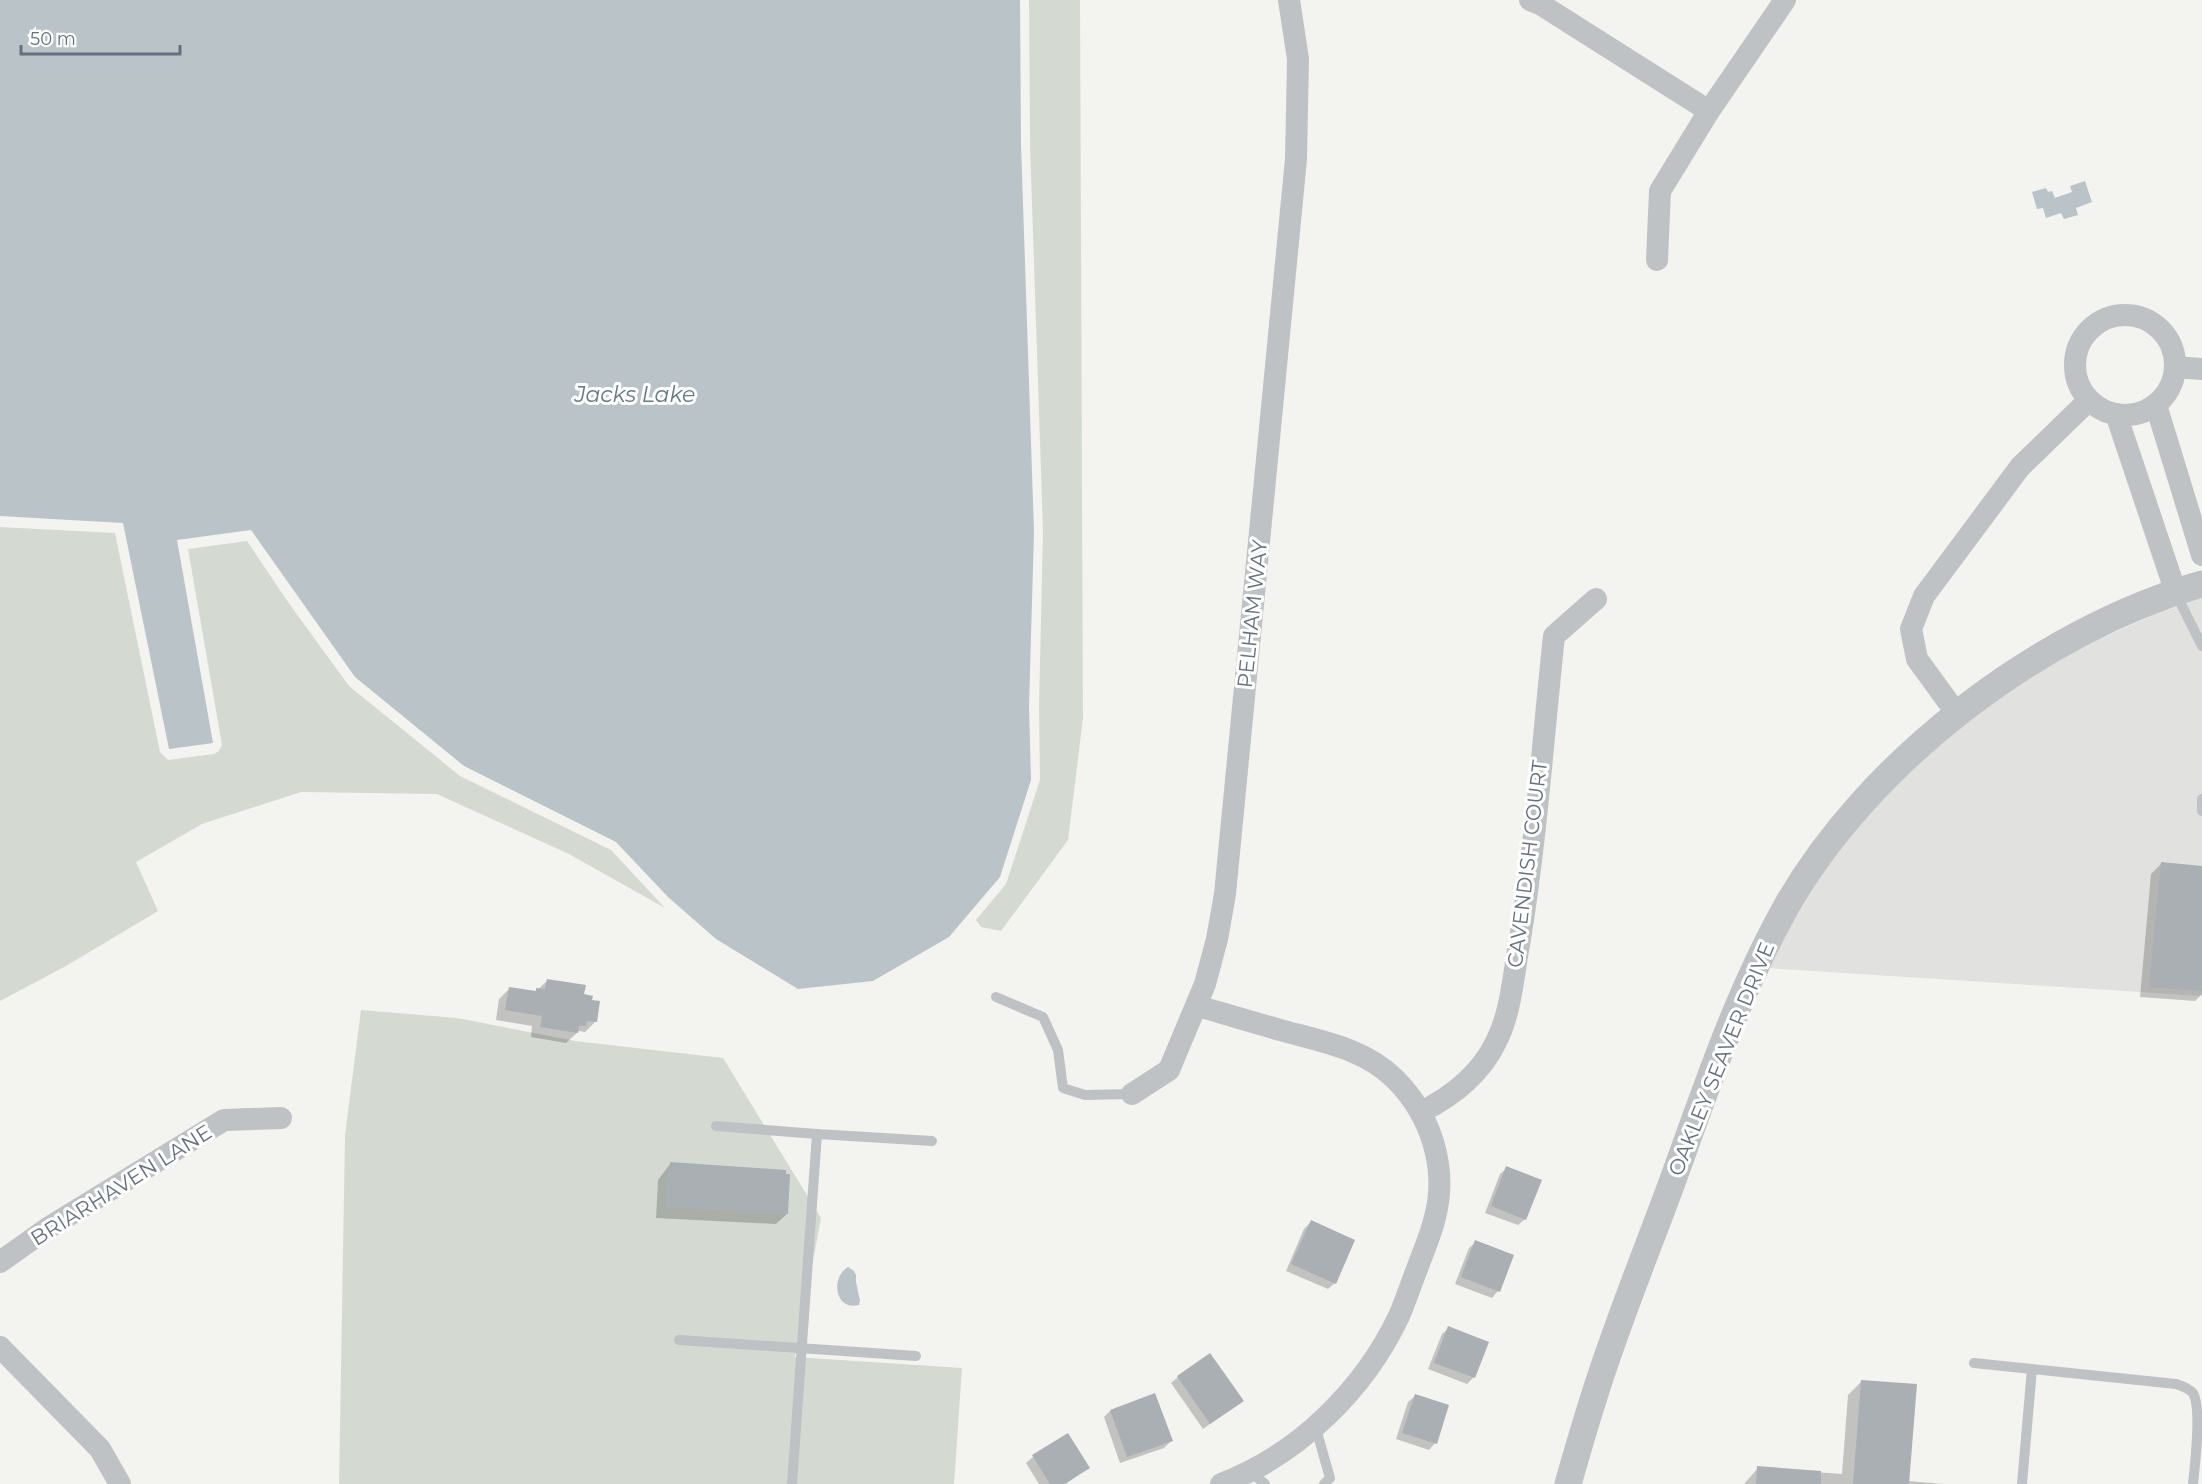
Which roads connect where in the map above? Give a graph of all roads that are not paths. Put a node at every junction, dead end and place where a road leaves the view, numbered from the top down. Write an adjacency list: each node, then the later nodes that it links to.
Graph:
1 (1289, 0): 22 (street, PELHAM WAY)
2 (1530, 0): 4 (street)
3 (1785, 0): 4 (street)
4 (1709, 111): 5 (street)
5 (1657, 260)
6 (2175, 367): 7 (street); 8 (street); 9 (street)
7 (2202, 369)
8 (2089, 400): 10 (street); 18 (street)
9 (2156, 405): 10 (street); 11 (street)
10 (2116, 414): 12 (street)
11 (2178, 478): 12 (street); 13 (street)
12 (2141, 489): 15 (street)
13 (2202, 555)
14 (2202, 584): 15 (street, OAKLEY SEAVER DRIVE)
15 (2176, 593): 17 (lane); 18 (street, OAKLEY SEAVER DRIVE)
16 (1596, 598): 24 (street, CAVENDISH COURT)
17 (2202, 646)
18 (1957, 714): 42 (street, OAKLEY SEAVER DRIVE)
19 (2202, 799): 20 (lane)
20 (2202, 812)
21 (996, 997): 23 (lane)
22 (1197, 1006): 23 (street, PELHAM WAY); 24 (street)
23 (1132, 1094)
24 (1421, 1112): 36 (street)
25 (281, 1118): 29 (street, BRIARHAVEN LANE)
26 (716, 1126): 27 (lane)
27 (817, 1134): 28 (lane); 32 (lane)
28 (932, 1141)
29 (0, 1262)
30 (680, 1340): 32 (lane)
31 (0, 1347): 38 (street)
32 (801, 1349): 33 (lane); 39 (lane)
33 (916, 1356)
34 (1974, 1363): 35 (lane)
35 (2031, 1369): 43 (lane); 44 (lane)
36 (1315, 1425): 37 (street); 41 (lane)
37 (1257, 1477): 40 (street)
38 (120, 1484)
39 (792, 1484)
40 (1221, 1484)
41 (1324, 1484)
42 (1568, 1484)
43 (2022, 1484)
44 (2193, 1484)

